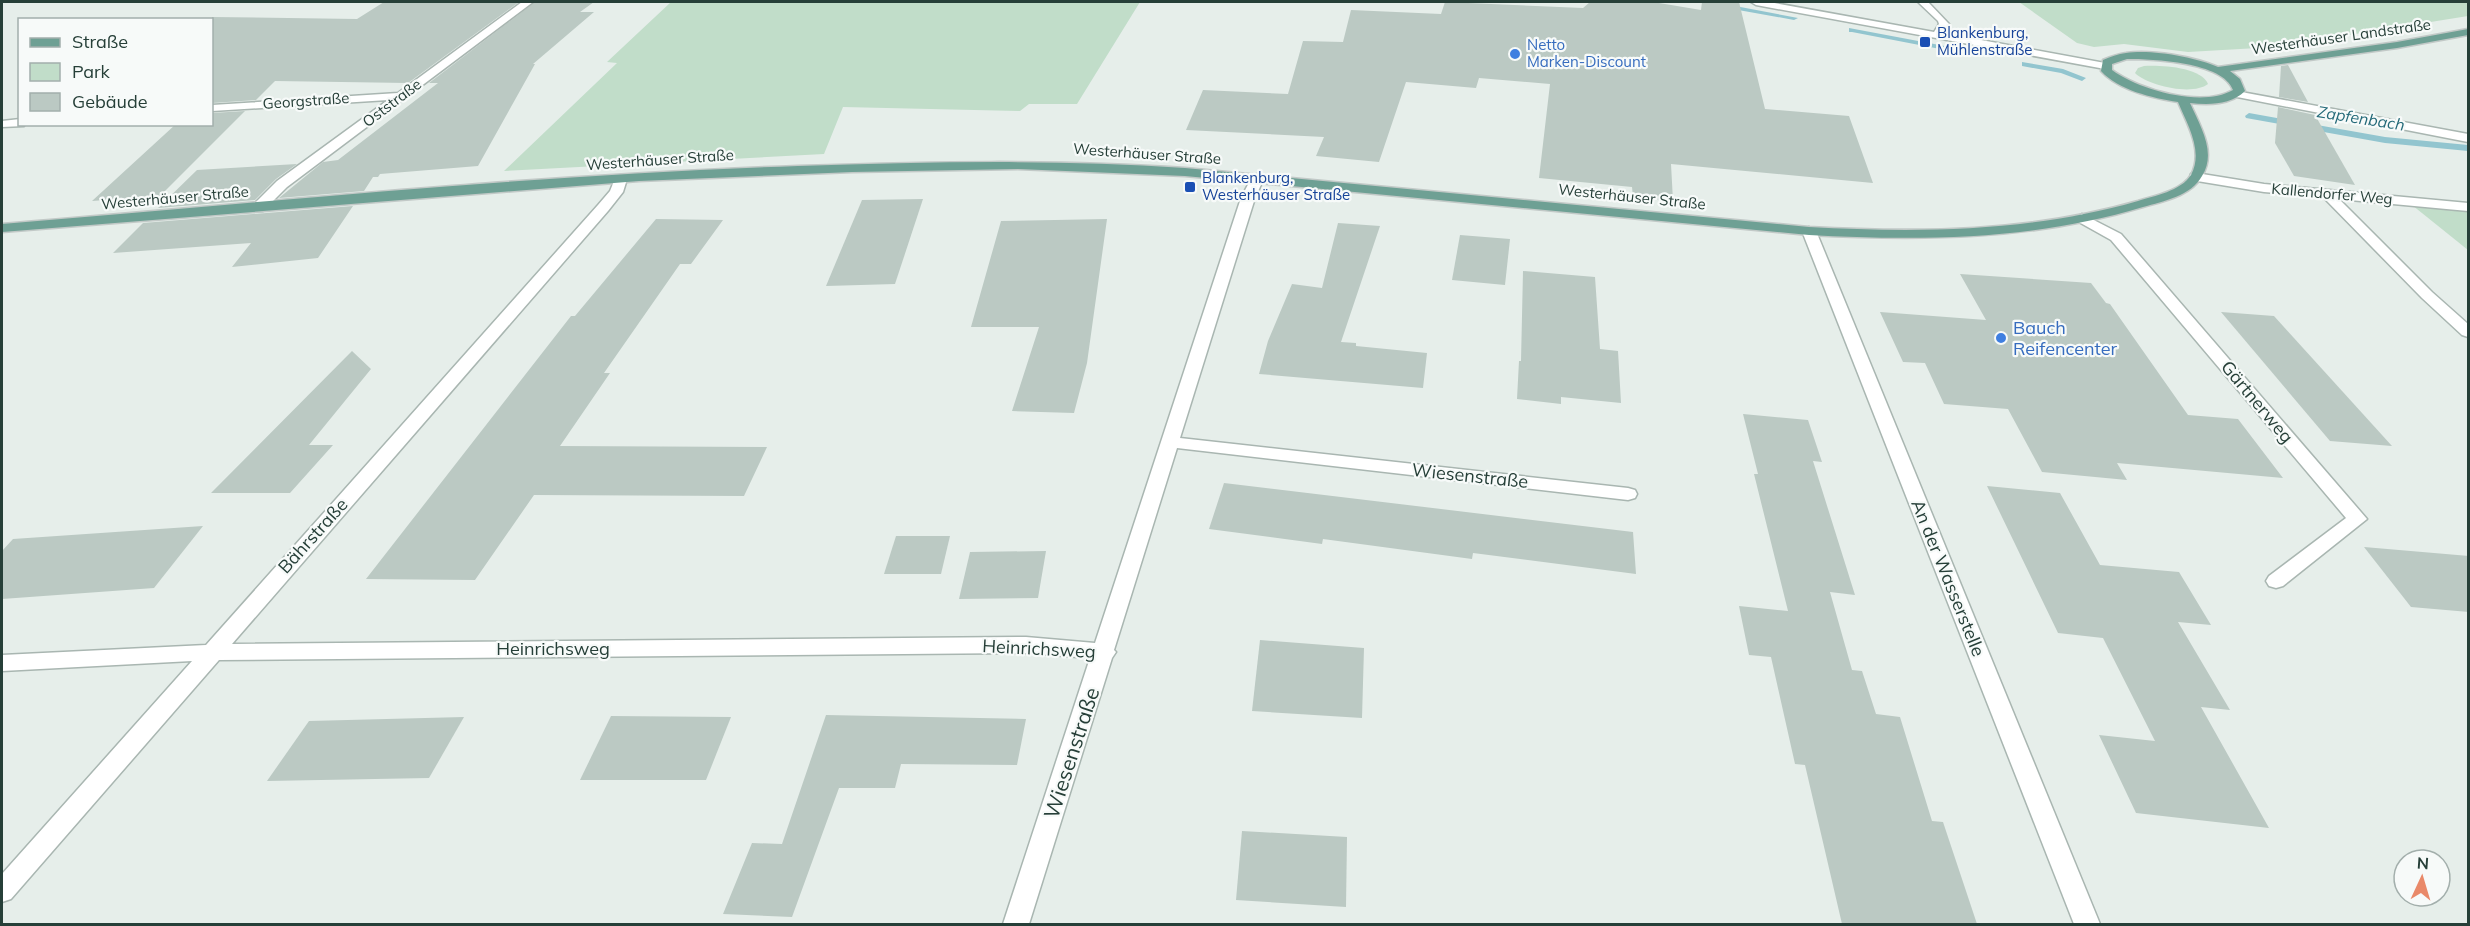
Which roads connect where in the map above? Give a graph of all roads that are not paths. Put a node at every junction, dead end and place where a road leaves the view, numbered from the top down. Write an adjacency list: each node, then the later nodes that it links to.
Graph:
1 (528, 2): 11 (street, Oststraße)
2 (1756, 2): 4 (street)
3 (1923, 2): 7 (street)
4 (1839, 17): 5 (street); 7 (street)
5 (1828, 27)
6 (2469, 32): 9 (main road, Westerhäuser Landstraße)
7 (1936, 36): 8 (street)
8 (2105, 66): 9 (main road); 12 (main road)
9 (2217, 70): 10 (main road)
10 (2236, 94): 12 (main road); 16 (street)
11 (400, 96): 13 (street, Georgstraße); 22 (street, Oststraße)
12 (2182, 98): 17 (main road)
13 (213, 108)
14 (18, 123): 15 (street)
15 (2, 124)
16 (2469, 138)
17 (2196, 177): 20 (street, Kallendorfer Weg); 23 (main road, Westerhäuser Straße)
18 (1258, 178): 19 (main road, Westerhäuser Straße); 25 (main road, Westerhäuser Straße); 27 (street, Wiesenstraße)
19 (621, 179): 22 (main road, Westerhäuser Straße); 30 (street, Bährstraße)
20 (2327, 194): 21 (street, Kallendorfer Weg); 26 (street)
21 (2469, 207)
22 (258, 208): 24 (main road, Westerhäuser Straße)
23 (2082, 218): 25 (main road, Westerhäuser Straße); 29 (street, Gärtnerweg)
24 (2, 228)
25 (1809, 231): 35 (street, An der Wasserstelle)
26 (2469, 332)
27 (1169, 442): 28 (street, Wiesenstraße); 31 (street, Wiesenstraße)
28 (1628, 494)
29 (2276, 581)
30 (210, 652): 31 (street, Heinrichsweg); 32 (street, Heinrichsweg); 33 (street, Bährstraße)
31 (1105, 652): 34 (street, Wiesenstraße)
32 (2, 663)
33 (2, 891)
34 (1016, 924)
35 (2087, 924)

